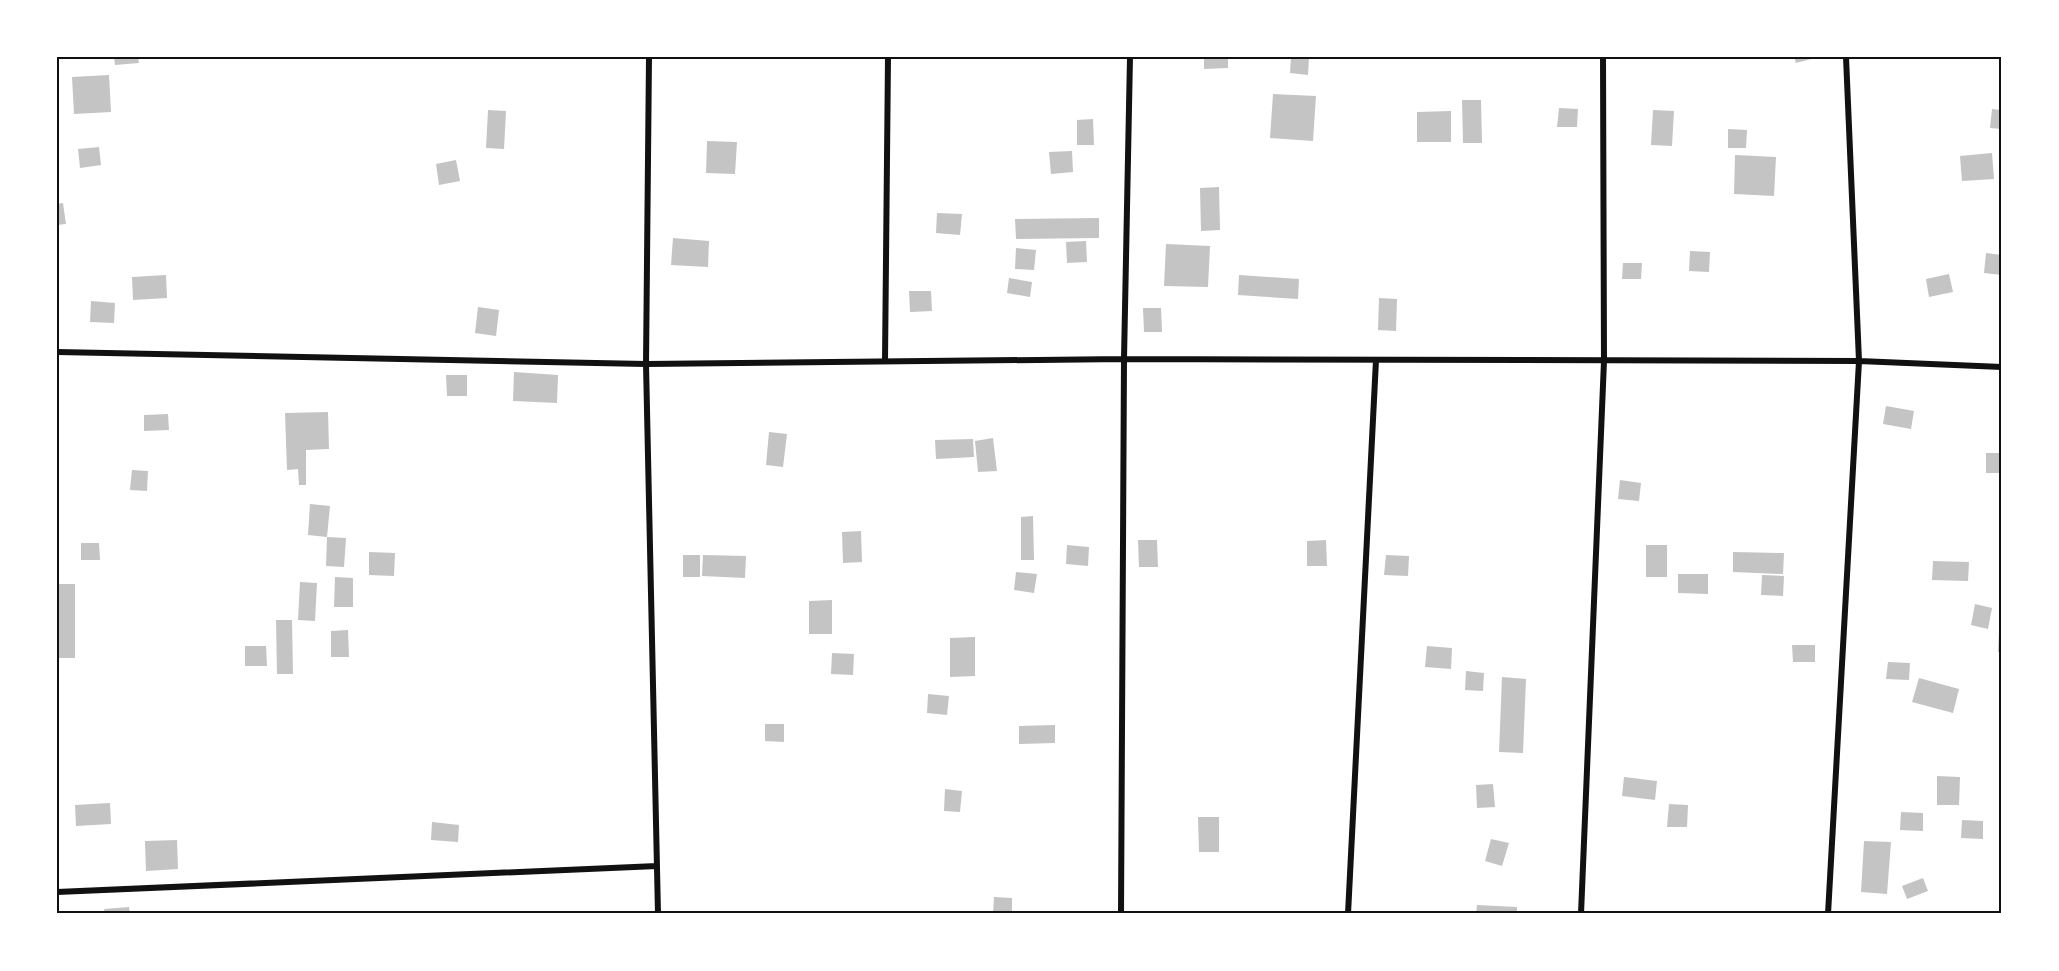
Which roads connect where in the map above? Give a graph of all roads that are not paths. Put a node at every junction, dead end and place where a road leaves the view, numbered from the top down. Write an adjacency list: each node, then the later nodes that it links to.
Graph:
1 (649, 57): 12 (street)
2 (888, 57): 9 (street)
3 (1130, 57): 7 (street)
4 (1603, 57): 10 (street)
5 (1846, 57): 11 (street)
6 (57, 352): 12 (street)
7 (1124, 359): 8 (street); 9 (street); 17 (street)
8 (1376, 360): 10 (street); 18 (street)
9 (885, 361): 12 (street)
10 (1604, 361): 11 (street); 19 (street)
11 (1859, 361): 13 (street); 20 (street)
12 (646, 364): 14 (street)
13 (2002, 367)
14 (657, 866): 15 (street); 16 (street)
15 (57, 892)
16 (658, 914)
17 (1121, 914)
18 (1348, 914)
19 (1581, 914)
20 (1828, 914)

